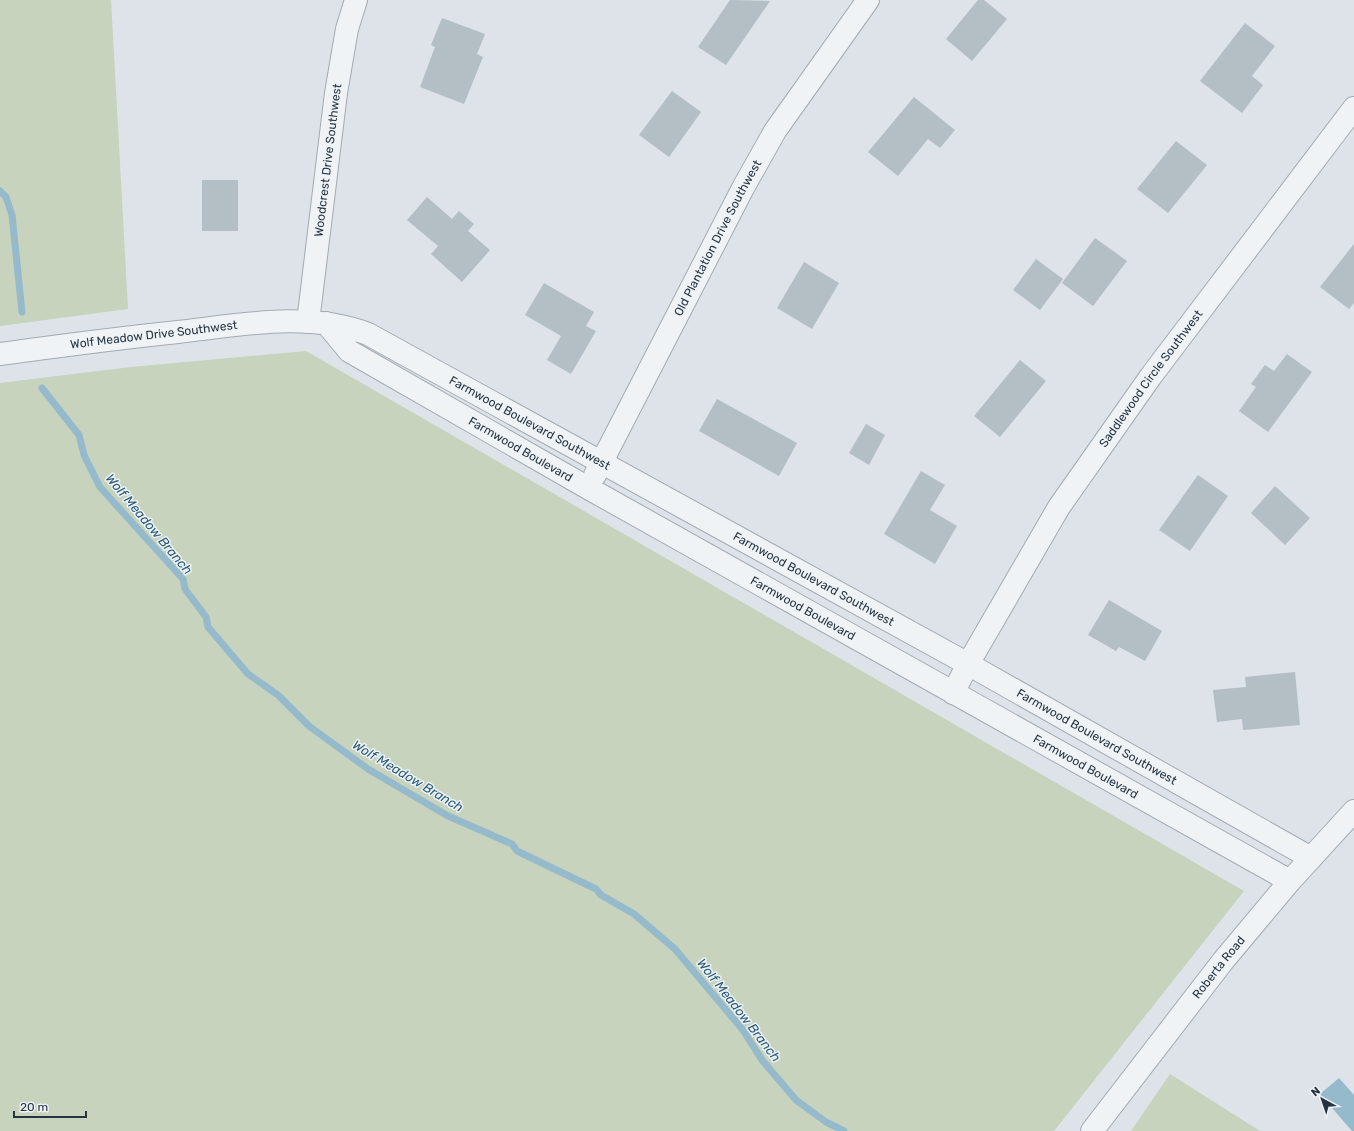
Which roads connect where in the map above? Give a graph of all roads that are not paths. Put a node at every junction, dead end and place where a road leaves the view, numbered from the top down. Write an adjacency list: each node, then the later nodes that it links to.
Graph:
1 (356, 0): 4 (street, Woodcrest Drive Southwest)
2 (868, 0): 6 (street, Old Plantation Drive Southwest)
3 (1354, 108): 8 (street, Saddlewood Circle Southwest)
4 (317, 322): 5 (street, Wolf Meadow Drive Southwest); 6 (street, Farmwood Boulevard Southwest); 7 (street, Farmwood Boulevard)
5 (0, 354)
6 (602, 463): 7 (street, Old Plantation Drive Southwest); 8 (street, Farmwood Boulevard Southwest)
7 (588, 488): 9 (street, Farmwood Boulevard)
8 (968, 664): 9 (street, Saddlewood Circle Southwest); 11 (street, Farmwood Boulevard Southwest)
9 (953, 693): 12 (street, Farmwood Boulevard)
10 (1354, 811): 11 (street, Roberta Road)
11 (1311, 858): 12 (street, Roberta Road)
12 (1290, 881): 13 (street, Roberta Road)
13 (1092, 1131)

